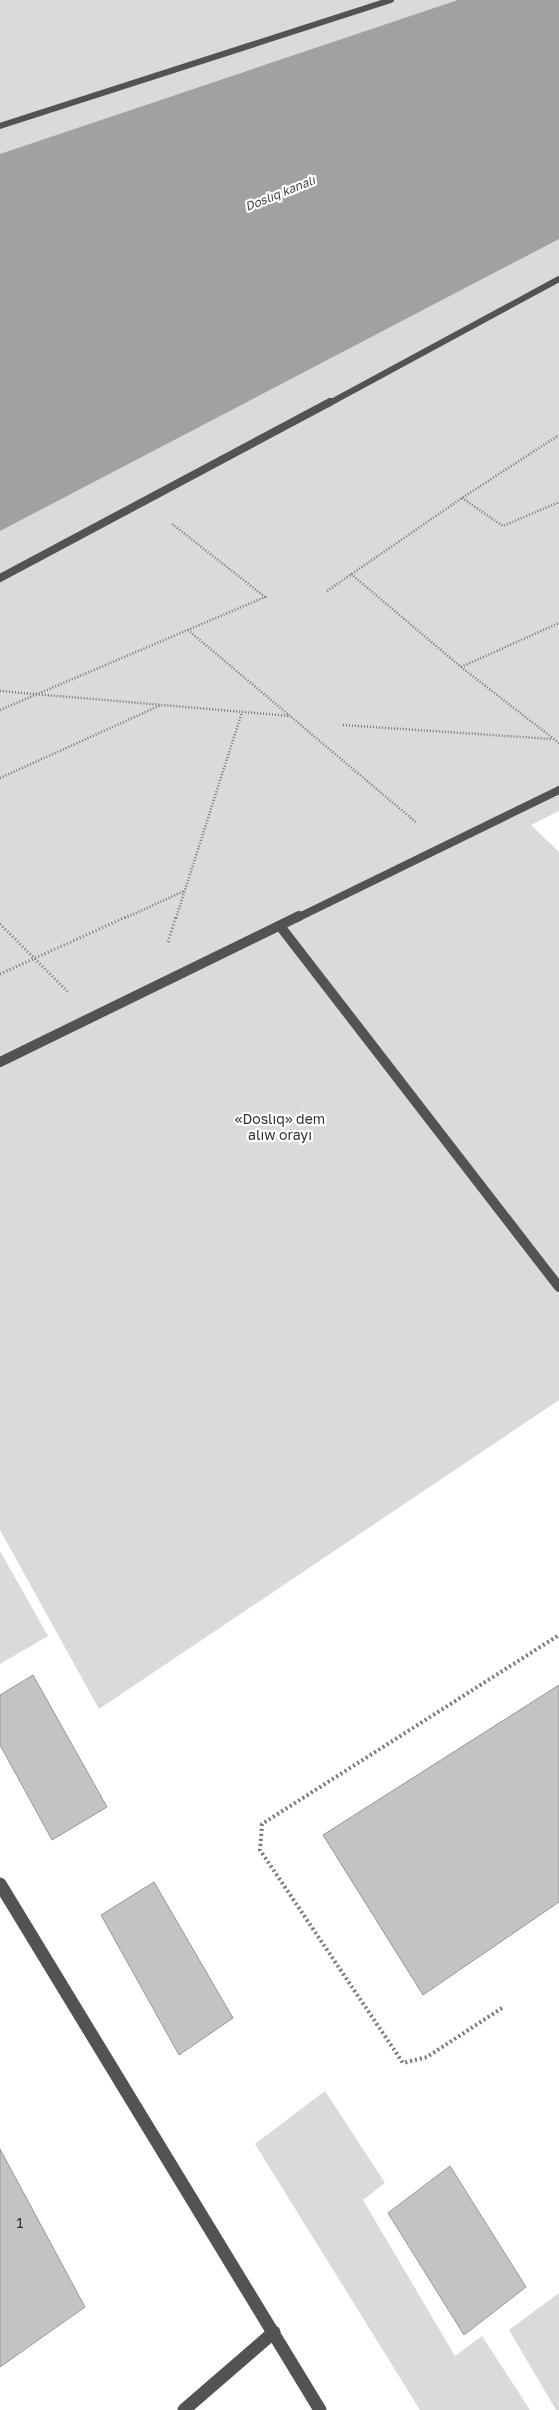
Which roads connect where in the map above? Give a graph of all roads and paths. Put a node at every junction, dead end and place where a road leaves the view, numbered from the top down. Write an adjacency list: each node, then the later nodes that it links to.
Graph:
1 (391, 0): 2 (street)
2 (0, 126)
3 (559, 279): 6 (street)
4 (559, 436): 5 (path)
5 (462, 498): 7 (path); 8 (path)
6 (145, 502): 9 (street); 12 (path)
7 (559, 502)
8 (352, 574): 10 (path); 13 (path)
9 (0, 578)
10 (327, 592)
11 (559, 623): 13 (path)
12 (188, 630): 15 (path); 19 (path)
13 (461, 667): 21 (path)
14 (0, 691): 15 (path)
15 (38, 694): 16 (path); 17 (path)
16 (162, 705): 18 (path); 23 (path)
17 (0, 710)
18 (242, 712): 19 (path); 26 (path)
19 (290, 716): 25 (path)
20 (344, 725): 21 (path)
21 (554, 739): 22 (path)
22 (559, 743)
23 (0, 778)
24 (559, 790): 25 (street)
25 (444, 847): 28 (street)
26 (185, 891): 29 (path); 31 (path)
27 (0, 924): 29 (path)
28 (280, 926): 31 (street); 34 (street)
29 (34, 958): 30 (path); 32 (path)
30 (0, 974)
31 (154, 988): 32 (street)
32 (93, 1017): 33 (street)
33 (0, 1062)
34 (559, 1287)
35 (559, 1635): 37 (path)
36 (0, 1884): 38 (street)
37 (502, 2008)
38 (274, 2332): 39 (street); 40 (street)
39 (184, 2410)
40 (320, 2410)

